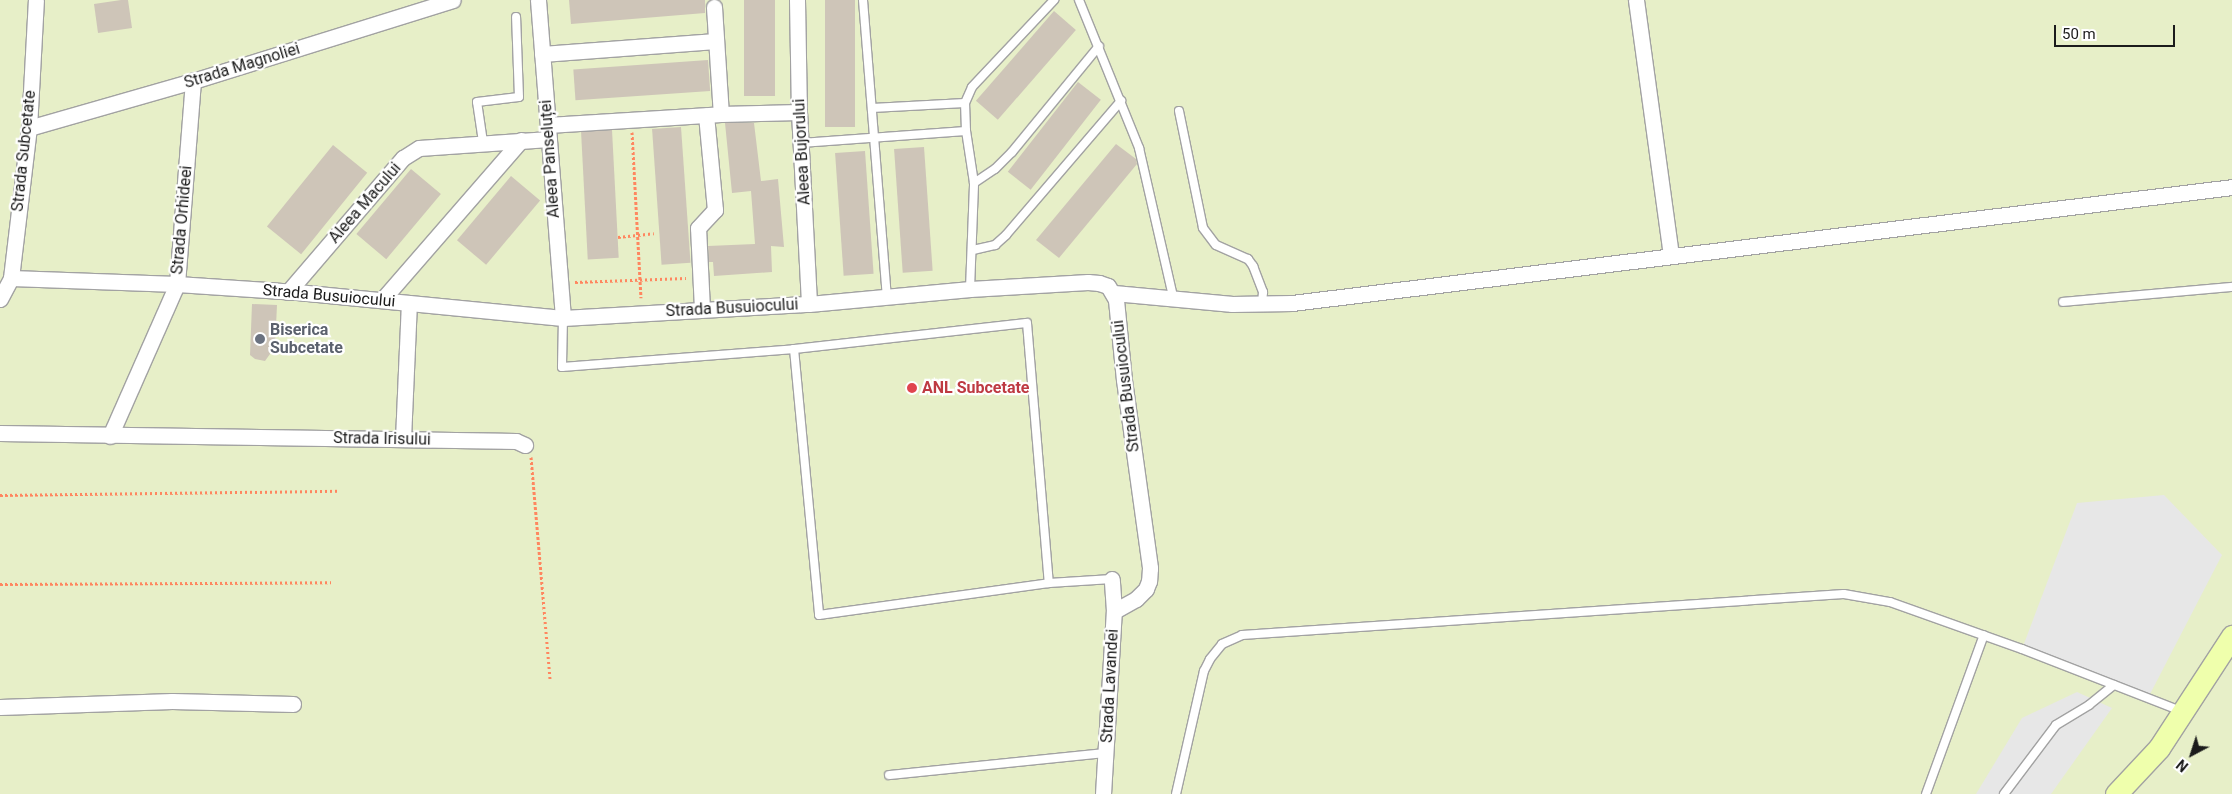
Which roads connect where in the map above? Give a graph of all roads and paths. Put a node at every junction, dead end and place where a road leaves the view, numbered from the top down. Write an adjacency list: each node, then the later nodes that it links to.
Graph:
1 (36, 0): 22 (street, Strada Subcetate)
2 (453, 0): 14 (street, Strada Magnoliei)
3 (538, 0): 13 (street, Aleea Panseluței)
4 (797, 0): 19 (street, Aleea Bujorului)
5 (864, 0): 17 (lane)
6 (1054, 0): 16 (lane)
7 (1079, 0): 12 (lane)
8 (1636, 0): 35 (street)
9 (714, 7): 11 (street)
10 (516, 17): 27 (lane)
11 (716, 41): 13 (street); 20 (street)
12 (1099, 46): 15 (lane); 29 (lane)
13 (542, 54): 24 (street, Aleea Panseluței)
14 (193, 81): 22 (street, Strada Magnoliei); 40 (street, Strada Orhideei)
15 (1121, 101): 34 (lane); 46 (lane)
16 (966, 103): 17 (lane); 23 (lane)
17 (872, 108): 25 (lane)
18 (1179, 111): 52 (lane)
19 (799, 112): 20 (street, Aleea Macului); 28 (street, Aleea Bujorului)
20 (713, 114): 21 (street, Aleea Macului); 37 (street)
21 (631, 119): 24 (street, Aleea Macului); 32 (path)
22 (29, 128): 36 (street, Strada Subcetate)
23 (966, 130): 25 (lane); 29 (lane)
24 (548, 132): 26 (street, Aleea Macului); 39 (street, Aleea Panseluței)
25 (874, 137): 28 (lane); 45 (lane)
26 (520, 140): 27 (street, Aleea Macului); 48 (street)
27 (483, 142): 43 (street, Aleea Macului)
28 (801, 143): 51 (street, Aleea Bujorului)
29 (974, 183): 34 (lane)
30 (2232, 187): 35 (street)
31 (654, 233): 32 (path)
32 (638, 235): 33 (path); 38 (path)
33 (618, 237)
34 (973, 250): 42 (lane)
35 (1671, 255): 52 (street)
36 (11, 278): 40 (street, Strada Busuiocului); 47 (street, Strada Subcetate)
37 (700, 278): 38 (path); 53 (street)
38 (640, 280): 39 (path); 54 (path)
39 (560, 283): 55 (street, Aleea Panseluței)
40 (177, 284): 43 (street, Strada Busuiocului); 58 (street, Strada Orhideei)
41 (2232, 287): 49 (lane)
42 (970, 289): 44 (street, Strada Busuiocului); 45 (street, Strada Busuiocului)
43 (288, 292): 48 (street, Strada Busuiocului)
44 (1114, 293): 46 (street); 67 (street, Strada Busuiocului)
45 (887, 296): 51 (street, Strada Busuiocului)
46 (1173, 297): 52 (street)
47 (0, 299)
48 (382, 300): 50 (street, Strada Busuiocului)
49 (2063, 302)
50 (409, 303): 55 (street, Strada Busuiocului); 59 (street)
51 (809, 304): 53 (street, Strada Busuiocului)
52 (1262, 304)
53 (702, 309): 54 (street, Strada Busuiocului)
54 (642, 314): 55 (street, Strada Busuiocului)
55 (563, 318): 56 (lane)
56 (794, 349): 65 (lane); 65 (lane)
57 (0, 433): 58 (street, Strada Irisului)
58 (110, 436): 59 (street, Strada Irisului)
59 (403, 439): 60 (street, Strada Irisului)
60 (525, 445): 70 (path)
61 (340, 491): 62 (path)
62 (0, 495)
63 (1112, 579): 65 (lane); 67 (street, Strada Lavandei)
64 (331, 582): 66 (path)
65 (1049, 583)
66 (0, 584)
67 (1114, 611): 75 (street, Strada Lavandei)
68 (1984, 635): 71 (lane); 78 (lane); 79 (lane)
69 (2232, 636): 74 (street)
70 (550, 680)
71 (2114, 685): 74 (lane); 80 (lane)
72 (293, 704): 73 (street)
73 (0, 707)
74 (2183, 712): 81 (street)
75 (1106, 753): 76 (lane); 77 (street, Strada Lavandei)
76 (889, 775)
77 (1104, 794)
78 (1176, 794)
79 (1926, 794)
80 (2004, 794)
81 (2116, 794)

